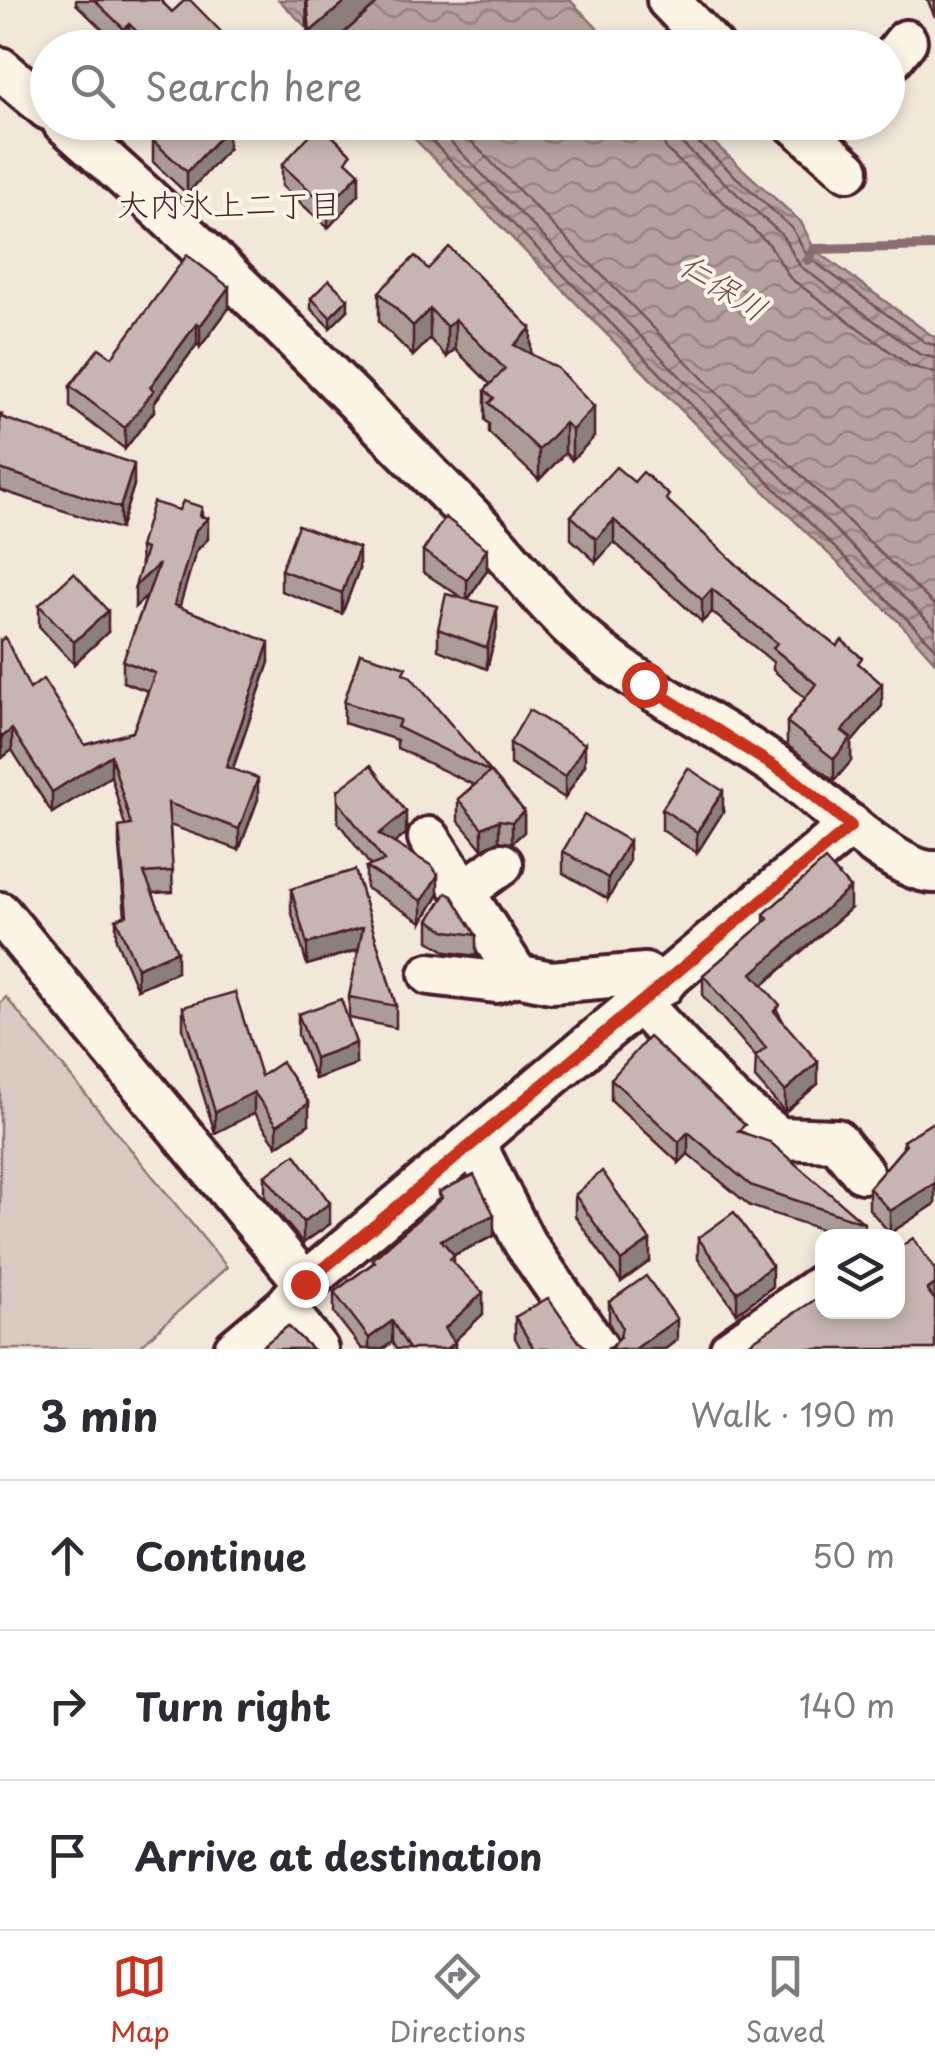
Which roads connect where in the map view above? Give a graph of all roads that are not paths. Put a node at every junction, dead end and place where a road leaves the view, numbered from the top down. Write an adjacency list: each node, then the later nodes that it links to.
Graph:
1 (668, 0): 2 (street)
2 (697, 30)
3 (0, 68): 4 (street)
4 (30, 94)
5 (83, 140): 6 (street)
6 (851, 826): 9 (street); 14 (street)
7 (429, 838): 10 (street)
8 (502, 864): 10 (street)
9 (935, 872)
10 (465, 891): 13 (street)
11 (0, 912): 18 (street)
12 (430, 974): 13 (street)
13 (517, 975): 14 (street)
14 (652, 995): 15 (street); 16 (street)
15 (475, 1144): 18 (street); 21 (street)
16 (862, 1172)
17 (815, 1290): 22 (street)
18 (295, 1295): 19 (street); 20 (street)
19 (235, 1349)
20 (316, 1349)
21 (598, 1349)
22 (731, 1349)

